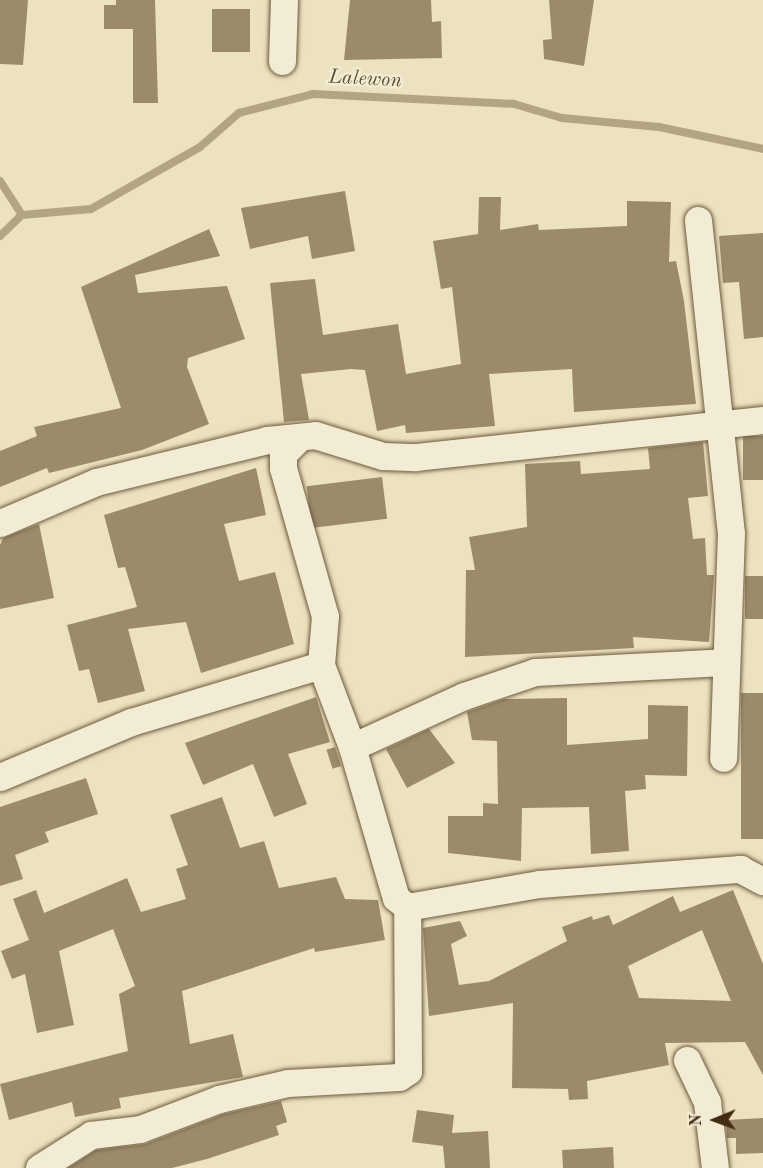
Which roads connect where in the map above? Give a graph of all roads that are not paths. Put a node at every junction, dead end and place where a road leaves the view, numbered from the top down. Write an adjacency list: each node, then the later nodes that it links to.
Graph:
1 (284, 0): 2 (street)
2 (282, 61)
3 (698, 220): 5 (street)
4 (763, 420): 5 (street)
5 (721, 425): 6 (street); 8 (street)
6 (297, 440): 7 (street); 9 (street)
7 (0, 523)
8 (724, 662): 10 (street); 11 (street)
9 (321, 665): 10 (street); 12 (street)
10 (352, 747): 14 (street)
11 (723, 759)
12 (0, 777)
13 (763, 881): 14 (street)
14 (407, 907): 16 (street)
15 (687, 1060): 17 (street)
16 (39, 1168)
17 (715, 1168)

